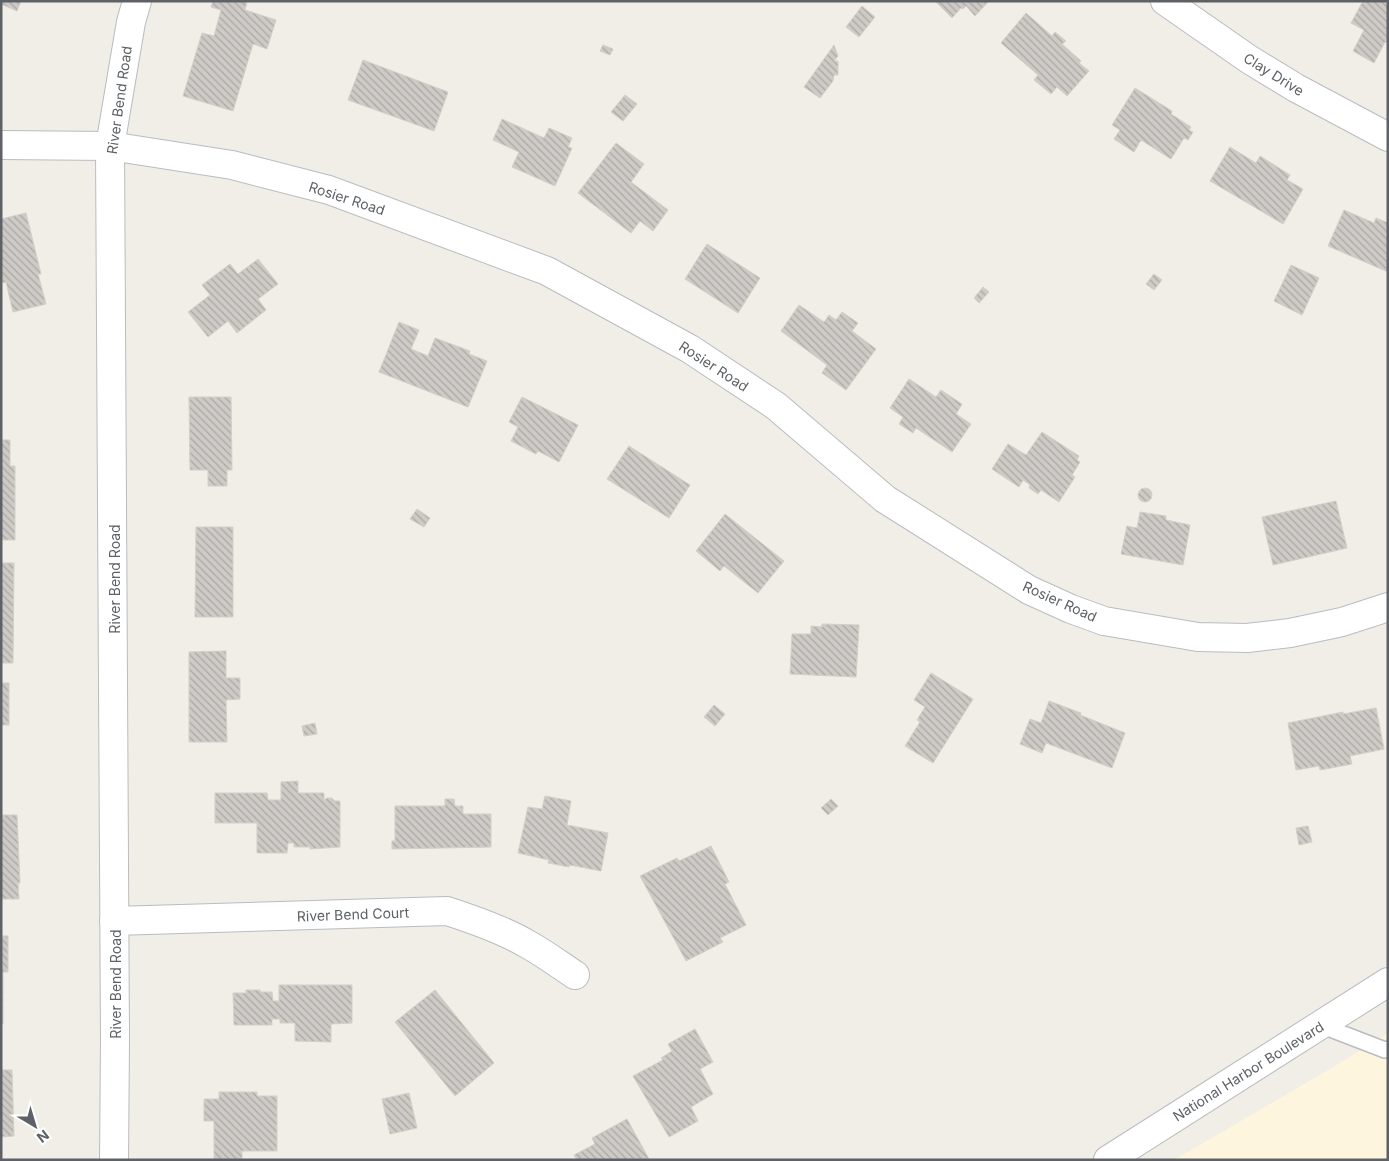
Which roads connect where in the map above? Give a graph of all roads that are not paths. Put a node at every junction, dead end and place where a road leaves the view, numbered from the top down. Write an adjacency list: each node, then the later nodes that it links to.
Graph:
1 (137, 1): 5 (street, River Bend Road)
2 (1165, 1): 3 (street, Clay Drive)
3 (1388, 138)
4 (1, 145): 5 (street, Rosier Road)
5 (110, 146): 6 (street, Rosier Road); 7 (street, River Bend Road)
6 (1388, 607)
7 (114, 921): 8 (street, River Bend Court); 12 (street, River Bend Road)
8 (575, 975)
9 (1388, 982): 10 (street, National Harbor Boulevard)
10 (1320, 1025): 11 (lane); 13 (street, National Harbor Boulevard)
11 (1388, 1049)
12 (114, 1160)
13 (1108, 1160)

